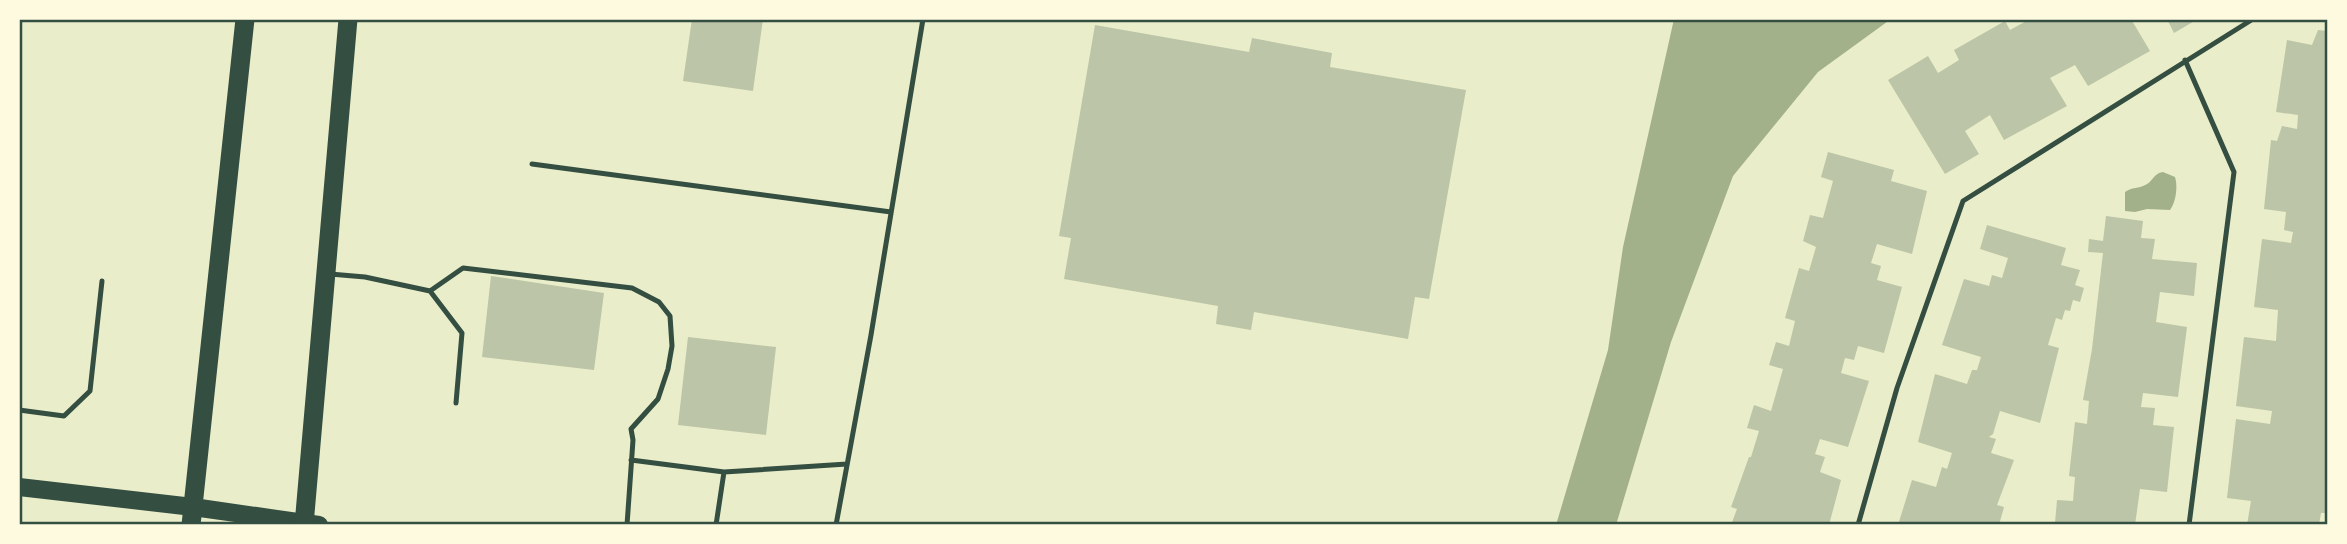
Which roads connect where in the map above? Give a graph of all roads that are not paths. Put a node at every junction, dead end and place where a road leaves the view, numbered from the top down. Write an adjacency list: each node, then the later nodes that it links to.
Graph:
1 (246, 19): 19 (highway)
2 (348, 19): 10 (highway)
3 (770, 19): 4 (lane)
4 (779, 19)
5 (923, 19): 9 (lane)
6 (2253, 19): 7 (lane)
7 (2185, 60): 24 (lane); 25 (lane)
8 (531, 164): 9 (lane)
9 (891, 212): 16 (lane)
10 (327, 274): 12 (lane); 20 (highway)
11 (102, 281): 14 (lane)
12 (429, 291): 13 (lane); 15 (lane)
13 (456, 403)
14 (19, 410)
15 (631, 460): 17 (lane); 21 (lane)
16 (847, 464): 17 (lane); 23 (lane)
17 (724, 472): 22 (lane)
18 (19, 487): 19 (main road)
19 (192, 516): 20 (main road)
20 (309, 524)
21 (627, 525)
22 (716, 525)
23 (836, 525)
24 (1858, 525)
25 (2189, 525)

